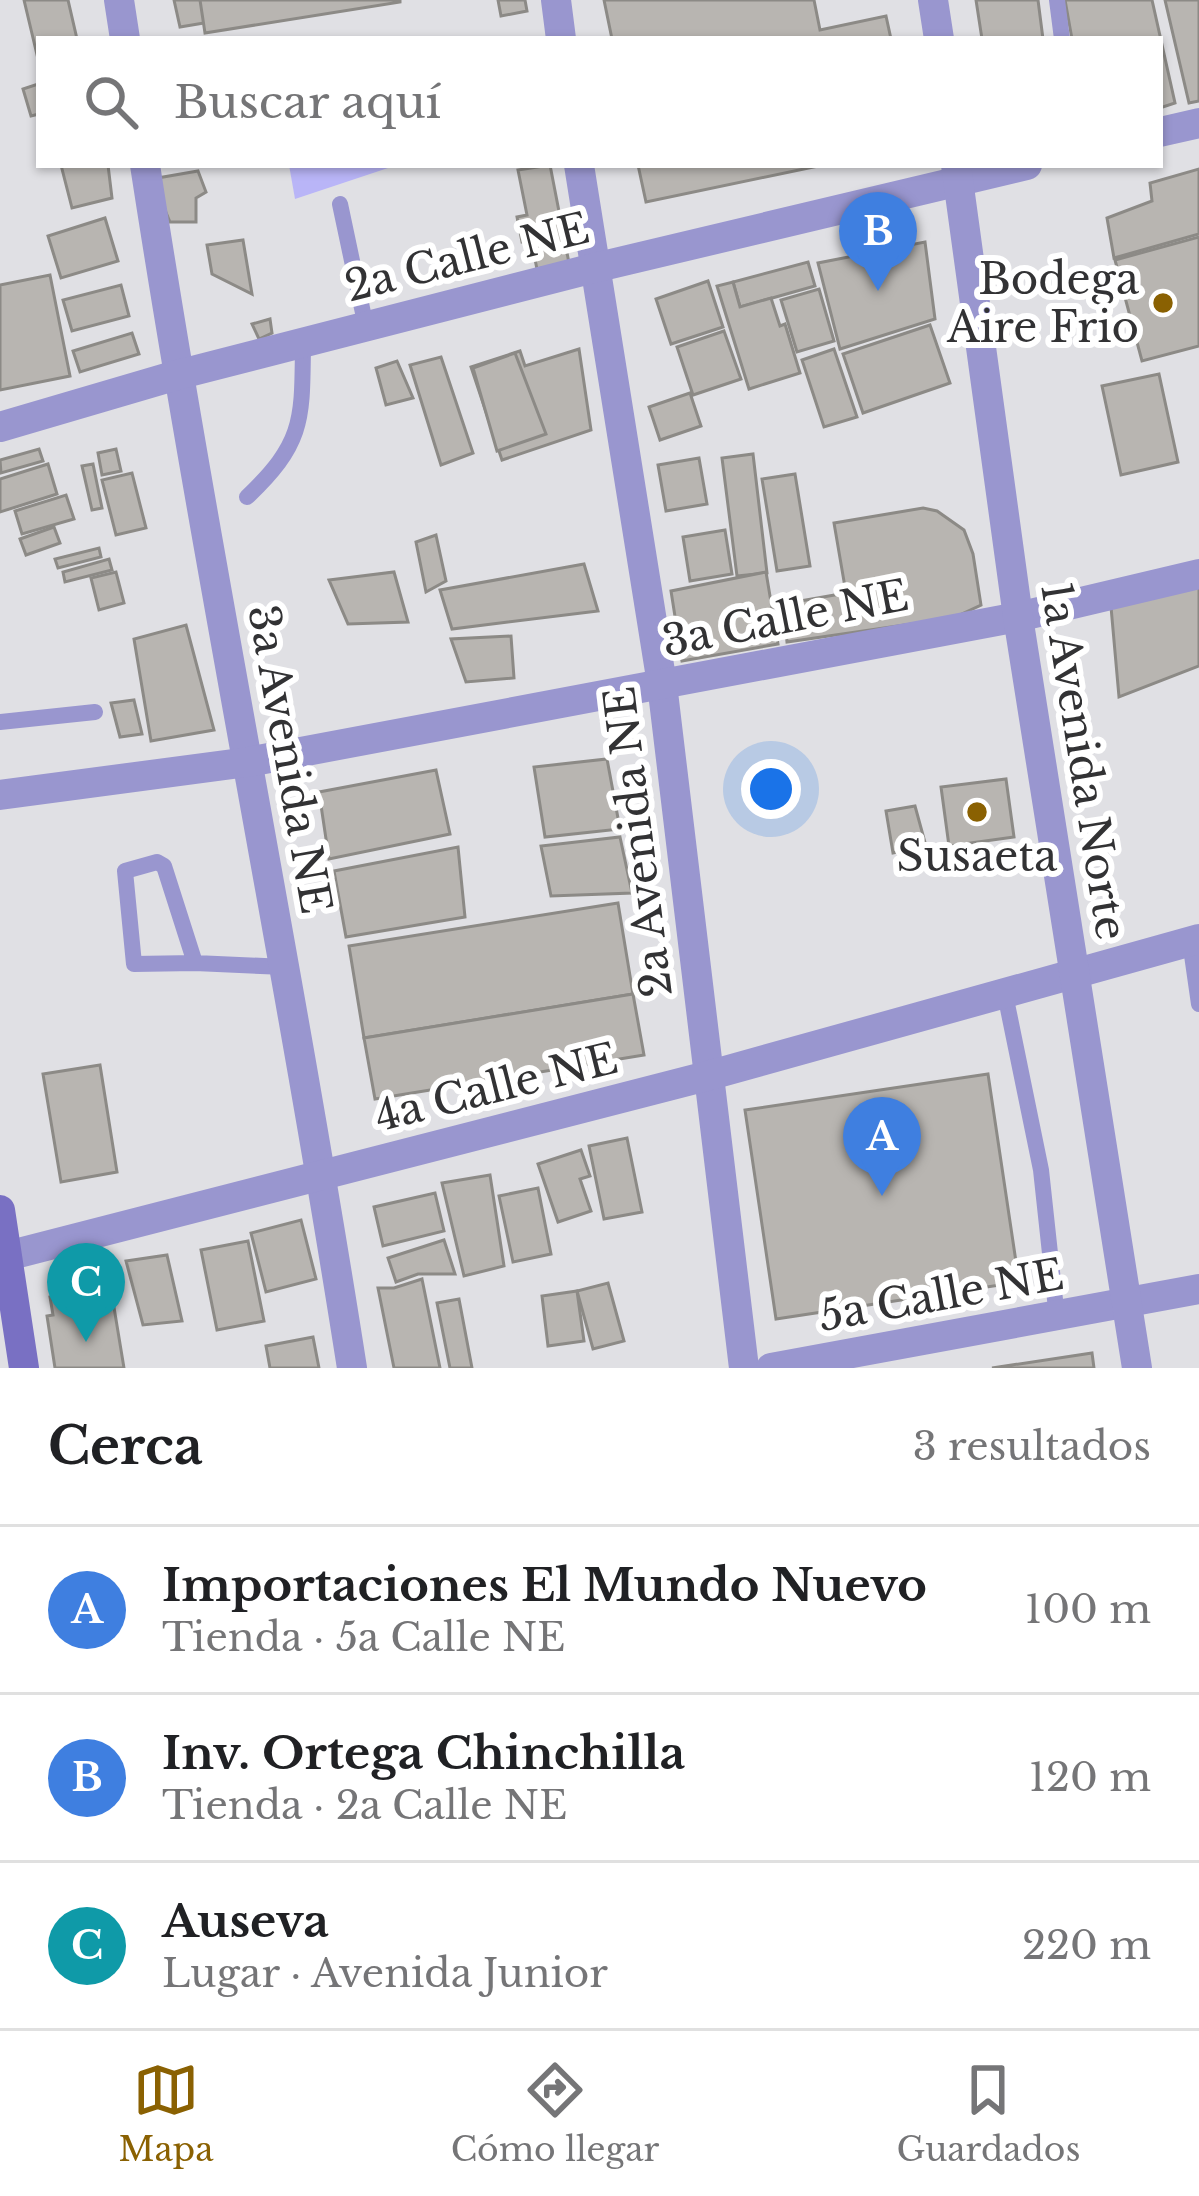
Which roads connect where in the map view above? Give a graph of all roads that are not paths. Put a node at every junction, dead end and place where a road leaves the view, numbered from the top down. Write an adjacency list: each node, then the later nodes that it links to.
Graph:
1 (119, 0): 5 (street)
2 (556, 0): 6 (street)
3 (933, 0): 7 (street)
4 (1057, 0): 8 (lane)
5 (125, 36)
6 (561, 36)
7 (939, 36)
8 (1061, 36)
9 (1199, 123): 10 (street)
10 (1163, 131)
11 (145, 168): 19 (street, 3a Avenida NE)
12 (579, 168): 16 (street, 2a Avenida NE)
13 (1002, 168): 14 (street, 2a Calle NE)
14 (958, 173): 16 (street, 2a Calle NE); 23 (street, 1a Avenida Norte)
15 (340, 204): 17 (lane)
16 (594, 268): 17 (street, 2a Calle NE); 24 (street, 2a Avenida NE)
17 (366, 326): 18 (street, 2a Calle NE)
18 (303, 343): 19 (street, 2a Calle NE); 21 (lane)
19 (177, 375): 20 (street, 2a Calle NE); 27 (street, 3a Avenida NE)
20 (0, 427)
21 (247, 497)
22 (1199, 574): 23 (street, 3a Calle NE)
23 (1018, 617): 24 (street, 3a Calle NE); 32 (street, 1a Avenida Norte)
24 (662, 684): 27 (street, 3a Calle NE); 35 (street, 2a Avenida NE)
25 (95, 712): 26 (lane)
26 (0, 722)
27 (248, 762): 28 (street, 3a Calle NE); 31 (street, 3a Avenida NE)
28 (0, 795)
29 (1195, 940): 32 (street, 4a Calle NE); 34 (lane)
30 (195, 963): 30 (lane); 31 (lane)
31 (285, 967): 36 (street, 3a Avenida NE)
32 (1074, 973): 33 (street, 4a Calle NE); 40 (street, 1a Avenida Norte)
33 (1005, 994): 35 (street, 4a Calle NE); 41 (lane)
34 (1199, 1004)
35 (707, 1076): 36 (street, 4a Calle NE); 44 (street, 2a Avenida NE)
36 (322, 1175): 38 (street, 4a Calle NE); 43 (street, 3a Avenida NE)
37 (0, 1210): 38 (main road)
38 (7, 1256): 42 (main road)
39 (1199, 1289): 40 (street, 5a Calle NE)
40 (1126, 1303): 41 (street, 5a Calle NE); 46 (street, 1a Avenida Norte)
41 (1057, 1318): 45 (street, 5a Calle NE)
42 (24, 1368)
43 (352, 1368)
44 (744, 1368)
45 (771, 1368)
46 (1137, 1368)

